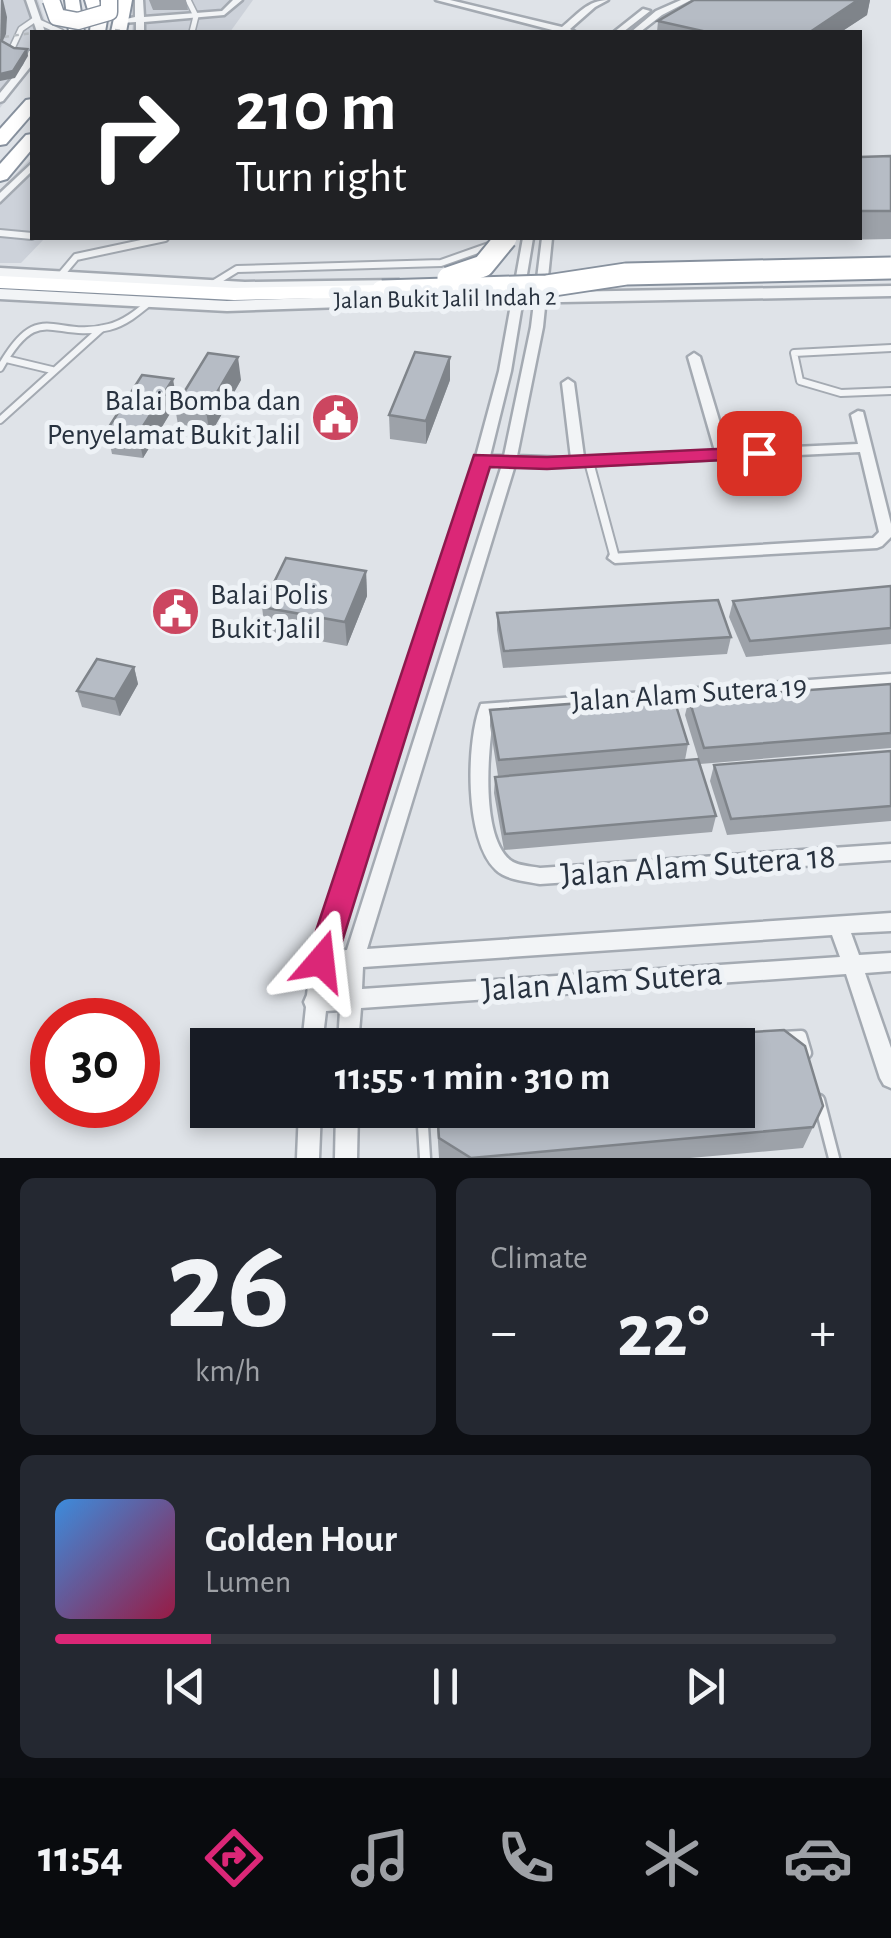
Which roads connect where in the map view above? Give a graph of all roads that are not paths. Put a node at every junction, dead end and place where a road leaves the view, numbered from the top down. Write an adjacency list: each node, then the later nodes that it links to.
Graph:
1 (30, 0): 18 (street)
2 (51, 0): 5 (highway, bridge)
3 (72, 0): 20 (highway)
4 (92, 0): 21 (highway)
5 (109, 0)
6 (125, 0): 19 (highway)
7 (139, 0): 17 (street)
8 (188, 0): 16 (lane)
9 (238, 0): 16 (street)
10 (440, 0): 24 (street)
11 (576, 0): 15 (street)
12 (604, 0): 15 (street)
13 (669, 0): 26 (street)
14 (687, 0): 27 (street)
15 (592, 5): 25 (street)
16 (196, 16): 17 (street); 23 (lane)
17 (142, 20): 19 (street); 22 (street)
18 (39, 24): 29 (lane)
19 (121, 26)
20 (77, 30)
21 (98, 30)
22 (140, 30)
23 (192, 30)
24 (559, 30)
25 (569, 30)
26 (621, 30)
27 (638, 30)
28 (30, 55): 30 (street)
29 (0, 75): 30 (lane)
30 (12, 84): 32 (street)
31 (30, 94): 34 (highway)
32 (0, 99)
33 (30, 106): 35 (highway)
34 (0, 124)
35 (0, 140)
36 (30, 142): 38 (highway)
37 (30, 168): 39 (street)
38 (0, 175)
39 (0, 199)
40 (0, 233): 41 (lane)
41 (30, 236)
42 (156, 240): 49 (lane)
43 (496, 240): 52 (lane)
44 (505, 240): 53 (highway, bridge)
45 (528, 240): 54 (street)
46 (546, 240): 55 (street)
47 (891, 268): 53 (highway, bridge)
48 (0, 273): 49 (street, Jalan Bukit Jalil Indah 2)
49 (60, 276): 52 (street, Jalan Bukit Jalil Indah 2)
50 (891, 278): 55 (street, Jalan Bukit Jalil Indah 2)
51 (0, 282): 53 (highway)
52 (212, 285): 54 (street, Jalan Bukit Jalil Indah 2)
53 (382, 290)
54 (521, 290): 55 (street, Jalan Bukit Jalil Indah 2); 58 (street, Jalan Bukit Jalil Indah 2); 68 (street)
55 (541, 291): 56 (street, Jalan Bukit Jalil Indah 2); 70 (street)
56 (891, 291)
57 (0, 294): 58 (street, Jalan Bukit Jalil Indah 2)
58 (150, 302): 59 (lane)
59 (101, 329): 62 (lane); 64 (lane)
60 (891, 348): 66 (lane)
61 (694, 357): 72 (street)
62 (6, 359): 63 (lane); 64 (lane)
63 (0, 368)
64 (52, 370): 69 (lane)
65 (568, 383): 74 (street)
66 (891, 391)
67 (858, 415): 71 (street)
68 (492, 419): 70 (street); 73 (street)
69 (0, 420)
70 (516, 423): 75 (street)
71 (866, 448): 72 (street); 76 (street)
72 (723, 454): 74 (street)
73 (482, 460): 75 (street); 83 (street)
74 (583, 462): 75 (street); 76 (lane)
75 (509, 463): 82 (street)
76 (615, 558)
77 (891, 680): 79 (street, Jalan Alam Sutera 19)
78 (891, 852): 79 (street, Jalan Alam Sutera 18)
79 (505, 867)
80 (891, 922): 81 (street, Jalan Alam Sutera)
81 (839, 926): 82 (street, Jalan Alam Sutera); 85 (street)
82 (354, 958): 83 (street, Jalan Alam Sutera); 86 (street)
83 (321, 961): 87 (street)
84 (891, 962): 85 (street, Jalan Alam Sutera)
85 (852, 965): 86 (street, Jalan Alam Sutera); 92 (street)
86 (348, 1000): 87 (street, Jalan Alam Sutera); 89 (street)
87 (314, 1002): 88 (street)
88 (313, 1028)
89 (348, 1028)
90 (765, 1038): 91 (lane)
91 (810, 1071)
92 (891, 1078)
93 (815, 1088): 100 (lane)
94 (309, 1128): 97 (street)
95 (347, 1128): 98 (street)
96 (424, 1128): 99 (lane)
97 (308, 1158)
98 (346, 1158)
99 (426, 1158)
100 (834, 1158)

